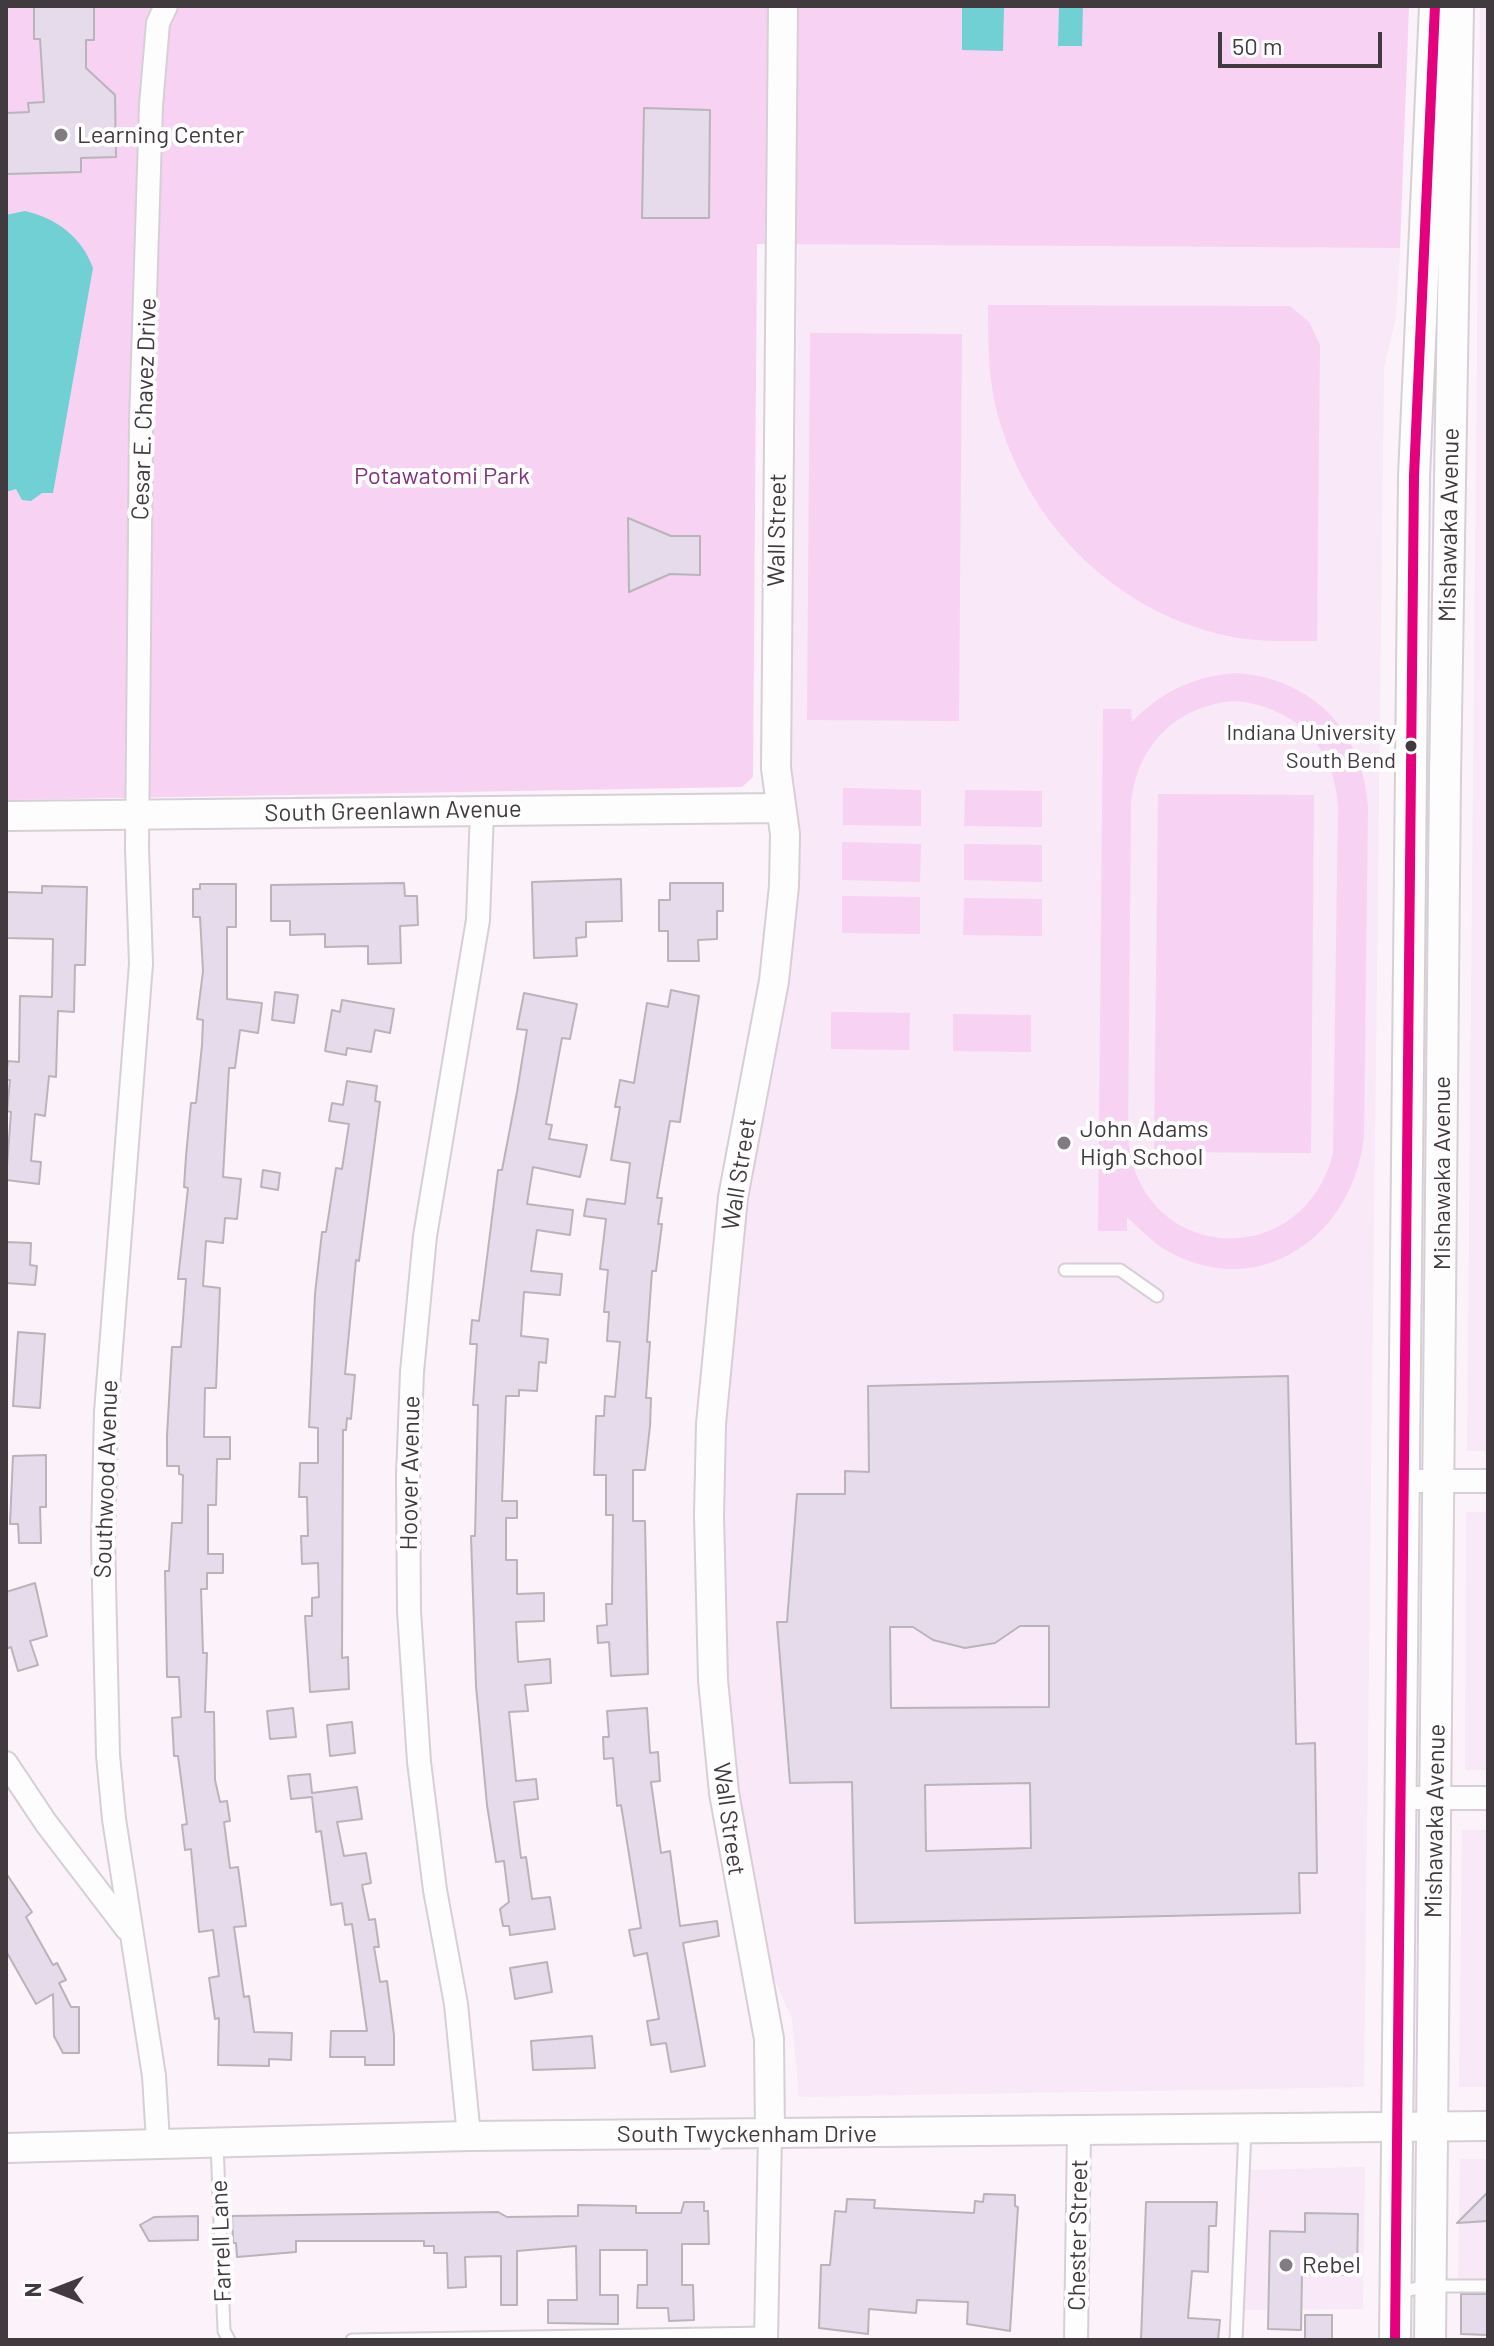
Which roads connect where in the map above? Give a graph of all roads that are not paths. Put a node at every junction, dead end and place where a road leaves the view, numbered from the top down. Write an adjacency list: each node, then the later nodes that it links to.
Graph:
1 (166, 6): 7 (street, Cesar E. Chavez Drive)
2 (783, 6): 5 (street, Wall Street)
3 (1435, 6): 10 (main road, Mishawaka Avenue)
4 (1458, 6): 10 (main road, Mishawaka Avenue)
5 (780, 808): 6 (street, South Greenlawn Avenue); 25 (street, Wall Street)
6 (482, 810): 7 (street, South Greenlawn Avenue); 26 (street, Hoover Avenue)
7 (137, 815): 8 (street, South Greenlawn Avenue); 19 (street, Southwood Avenue)
8 (6, 816)
9 (1065, 1270): 11 (lane)
10 (1423, 1292): 12 (main road, Mishawaka Avenue); 13 (main road, Mishawaka Avenue)
11 (1157, 1296)
12 (1403, 1481): 13 (street); 16 (main road, Mishawaka Avenue)
13 (1438, 1481): 14 (street); 17 (main road, Mishawaka Avenue)
14 (1488, 1481)
15 (6, 1763): 19 (street)
16 (1400, 1798): 17 (street); 22 (main road, Mishawaka Avenue)
17 (1436, 1798): 18 (street); 20 (main road, Mishawaka Avenue)
18 (1488, 1798)
19 (130, 1933): 28 (street, Southwood Avenue)
20 (1432, 2126): 21 (street, South Twyckenham Drive); 22 (street, South Twyckenham Drive); 30 (main road, Mishawaka Avenue)
21 (1488, 2126)
22 (1395, 2127): 23 (street, South Twyckenham Drive); 32 (main road, Mishawaka Avenue)
23 (1245, 2128): 24 (street, South Twyckenham Drive); 38 (lane)
24 (1079, 2131): 25 (street, South Twyckenham Drive); 37 (street, Chester Street)
25 (770, 2134): 26 (street, South Twyckenham Drive); 33 (street, Wall Street)
26 (469, 2136): 27 (street, South Twyckenham Drive)
27 (216, 2140): 28 (street, South Twyckenham Drive); 35 (lane, Farrell Lane)
28 (158, 2141): 29 (street, South Twyckenham Drive)
29 (6, 2148)
30 (1430, 2286): 31 (lane); 32 (lane); 40 (main road, Mishawaka Avenue)
31 (1488, 2286)
32 (1395, 2292): 39 (main road, Mishawaka Avenue)
33 (767, 2336): 34 (lane)
34 (560, 2338): 36 (lane)
35 (229, 2340)
36 (352, 2340)
37 (1076, 2340)
38 (1236, 2340)
39 (1395, 2340)
40 (1430, 2340)

